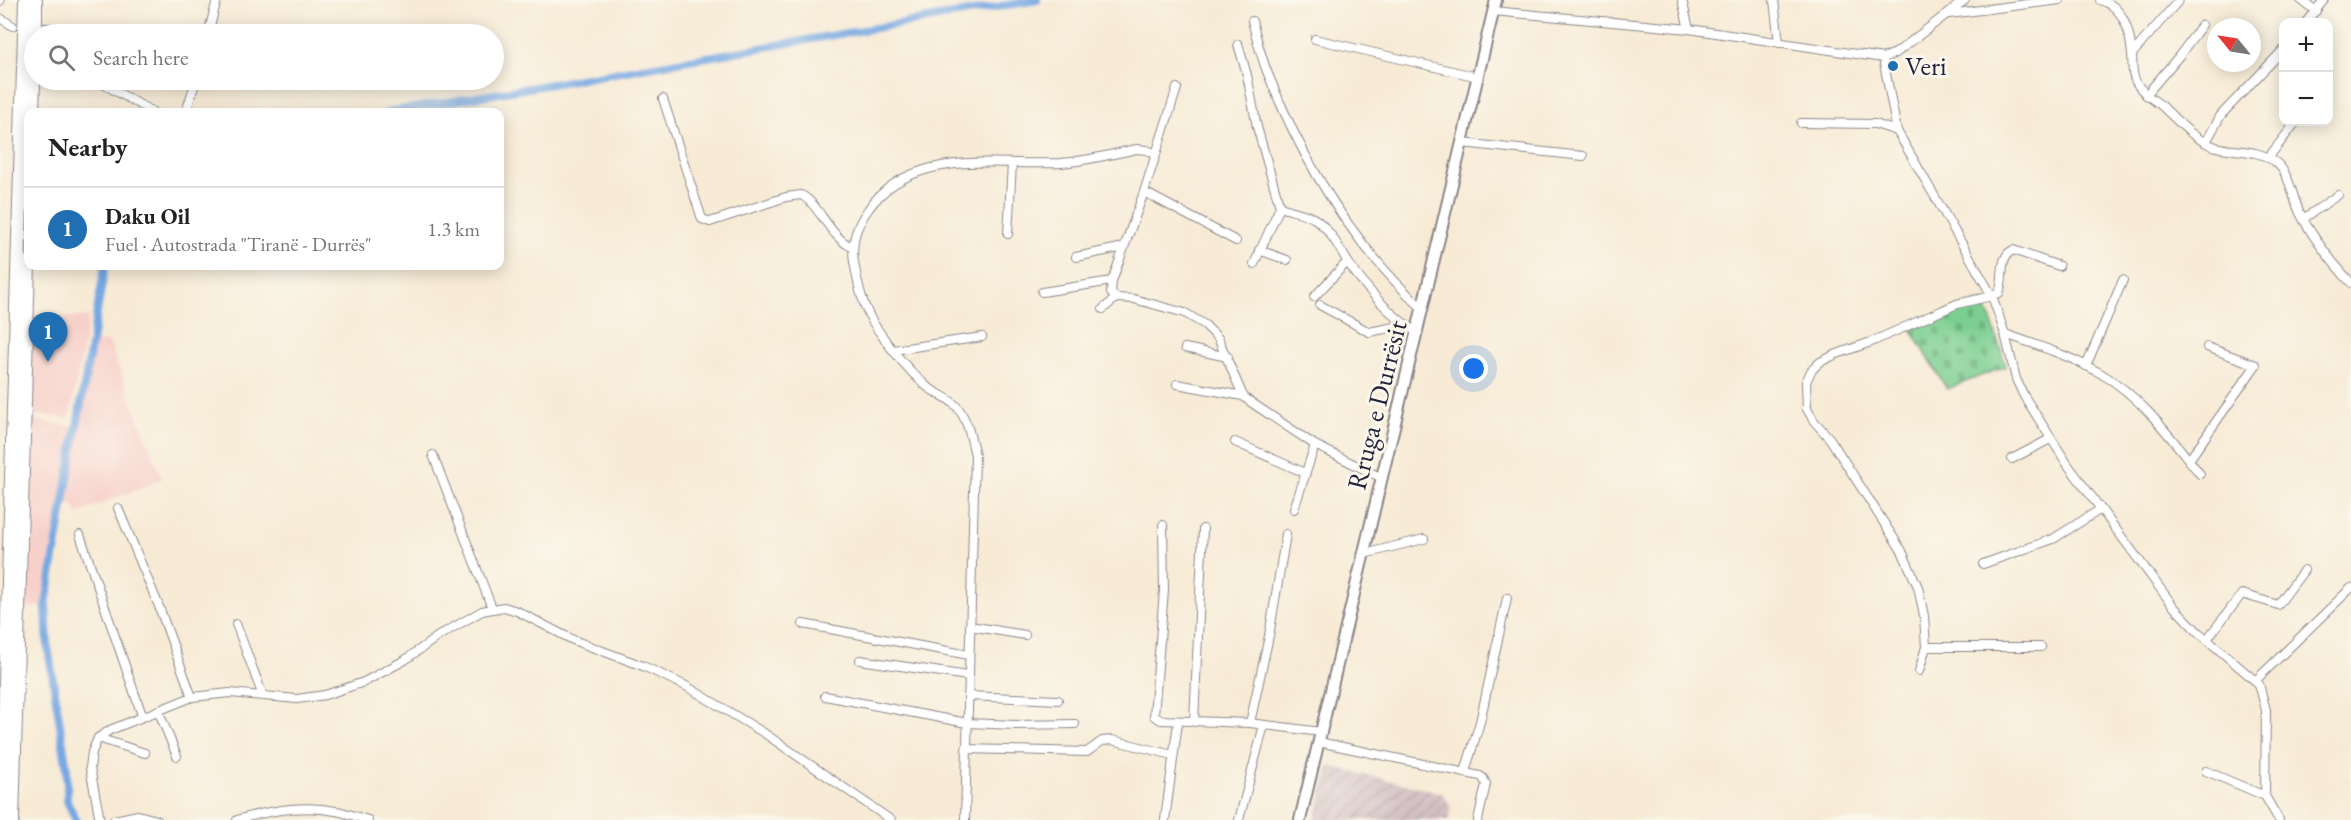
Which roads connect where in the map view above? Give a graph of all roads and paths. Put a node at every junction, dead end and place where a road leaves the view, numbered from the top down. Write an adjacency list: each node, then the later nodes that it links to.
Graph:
1 (26, 0): 19 (highway)
2 (35, 0): 20 (highway)
3 (217, 0): 21 (street)
4 (1682, 0): 24 (street)
5 (1774, 0): 26 (street)
6 (1965, 0): 15 (street)
7 (2060, 0): 15 (street)
8 (2100, 0): 12 (street)
9 (2178, 0): 29 (street)
10 (2301, 0): 14 (street)
11 (2324, 0): 14 (street)
12 (2112, 1): 29 (street)
13 (1495, 6): 24 (street); 32 (main road, Rruga e Durrësit)
14 (2316, 11): 17 (street)
15 (1947, 14): 30 (street)
16 (0, 18): 23 (street)
17 (2310, 18)
18 (1252, 21): 75 (street)
19 (25, 24)
20 (39, 24)
21 (211, 24)
22 (2202, 25): 37 (street)
23 (13, 26)
24 (1689, 29): 26 (street)
25 (1315, 39): 32 (street)
26 (1779, 43): 30 (street)
27 (1238, 44): 53 (street)
28 (2279, 53): 45 (street)
29 (2132, 54): 37 (street)
30 (1883, 58): 44 (street)
31 (24, 66): 143 (highway)
32 (1478, 77): 46 (main road, Rruga e Durrësit)
33 (1177, 88): 47 (street)
34 (33, 90): 39 (highway)
35 (114, 90): 40 (street)
36 (193, 90): 41 (street)
37 (2145, 95): 45 (street)
38 (663, 99): 57 (street)
39 (32, 108)
40 (146, 108)
41 (187, 108)
42 (1801, 123): 44 (street)
43 (2293, 126): 49 (street)
44 (1897, 131): 70 (street)
45 (2206, 142): 49 (street)
46 (1462, 143): 48 (street); 75 (main road, Rruga e Durrësit)
47 (1156, 154): 50 (street); 51 (street)
48 (1583, 156)
49 (2268, 158): 54 (street)
50 (1012, 163): 55 (street); 57 (street)
51 (1144, 192): 56 (street); 58 (street)
52 (2338, 195): 54 (street)
53 (1280, 207): 59 (street); 62 (street)
54 (2303, 219): 68 (street)
55 (1008, 234)
56 (1236, 241)
57 (852, 247): 82 (street)
58 (1124, 248): 60 (street); 67 (street)
59 (1259, 250): 61 (street); 63 (street)
60 (1076, 257)
61 (1287, 260)
62 (1347, 262): 71 (street); 76 (street)
63 (1254, 264)
64 (2060, 266): 70 (street)
65 (28, 270): 146 (highway)
66 (2122, 280): 84 (street)
67 (1112, 281): 69 (street); 72 (street)
68 (2351, 283)
69 (1042, 292)
70 (1992, 296): 78 (street); 115 (street)
71 (1314, 297)
72 (1116, 298): 74 (street); 83 (street)
73 (1320, 305): 76 (street)
74 (1103, 309)
75 (1423, 309): 77 (main road, Rruga e Durrësit)
76 (1405, 325): 77 (street)
77 (1418, 333): 95 (main road, Rruga e Durrësit)
78 (2005, 334): 84 (street); 87 (street)
79 (982, 337): 82 (street)
80 (2206, 347): 92 (street)
81 (1185, 348): 83 (street)
82 (893, 350): 112 (street)
83 (1228, 357): 86 (street)
84 (2086, 366): 92 (street)
85 (1177, 384): 86 (street)
86 (1243, 396): 89 (street)
87 (2050, 439): 91 (street); 98 (street)
88 (1235, 442): 93 (street)
89 (1316, 445): 93 (street); 95 (street)
90 (433, 455): 109 (street)
91 (2012, 459)
92 (2189, 460): 94 (street)
93 (1305, 473): 97 (street)
94 (2200, 474)
95 (1382, 478): 104 (main road, Rruga e Durrësit)
96 (118, 508): 125 (street)
97 (1294, 509)
98 (2101, 509): 105 (street); 114 (street)
99 (1163, 525): 129 (street)
100 (1203, 529): 130 (street)
101 (1286, 534): 132 (street)
102 (80, 535): 128 (street)
103 (1424, 539): 104 (street)
104 (1364, 554): 135 (main road, Rruga e Durrësit)
105 (1983, 564)
106 (2304, 570): 114 (street)
107 (2351, 588): 121 (street)
108 (1507, 598): 142 (street)
109 (492, 608): 122 (street); 152 (street)
110 (236, 624): 122 (street)
111 (803, 624): 117 (street)
112 (970, 626): 113 (street); 117 (street)
113 (1025, 635)
114 (2208, 638): 121 (street)
115 (1926, 647): 116 (street); 119 (street)
116 (2040, 647)
117 (969, 656): 120 (street)
118 (860, 660): 120 (street)
119 (1918, 671)
120 (968, 676): 124 (street)
121 (2256, 680): 144 (street)
122 (263, 696): 125 (street)
123 (825, 696): 131 (street)
124 (968, 696): 126 (street); 131 (street)
125 (192, 697): 127 (street)
126 (1058, 700)
127 (158, 710): 128 (street); 140 (street)
128 (142, 716): 136 (street)
129 (1178, 722): 130 (street); 139 (street)
130 (1194, 722): 132 (street)
131 (968, 723): 133 (street); 137 (street)
132 (1250, 723): 134 (street)
133 (1075, 724)
134 (1264, 725): 135 (street); 155 (street)
135 (1320, 737): 142 (street); 156 (main road, Rruga e Durrësit)
136 (98, 738): 138 (street); 147 (street)
137 (966, 749): 139 (street); 153 (street)
138 (145, 753)
139 (1173, 754): 154 (street)
140 (177, 756)
141 (2206, 771): 144 (street)
142 (1465, 772): 157 (street)
143 (2, 789): 145 (highway)
144 (2265, 796): 158 (street)
145 (2, 820)
146 (12, 820)
147 (100, 820)
148 (114, 820): 149 (street)
149 (157, 820)
150 (237, 820): 151 (street)
151 (364, 820)
152 (891, 820)
153 (965, 820)
154 (1165, 820)
155 (1239, 820)
156 (1299, 820)
157 (1478, 820)
158 (2279, 820)

